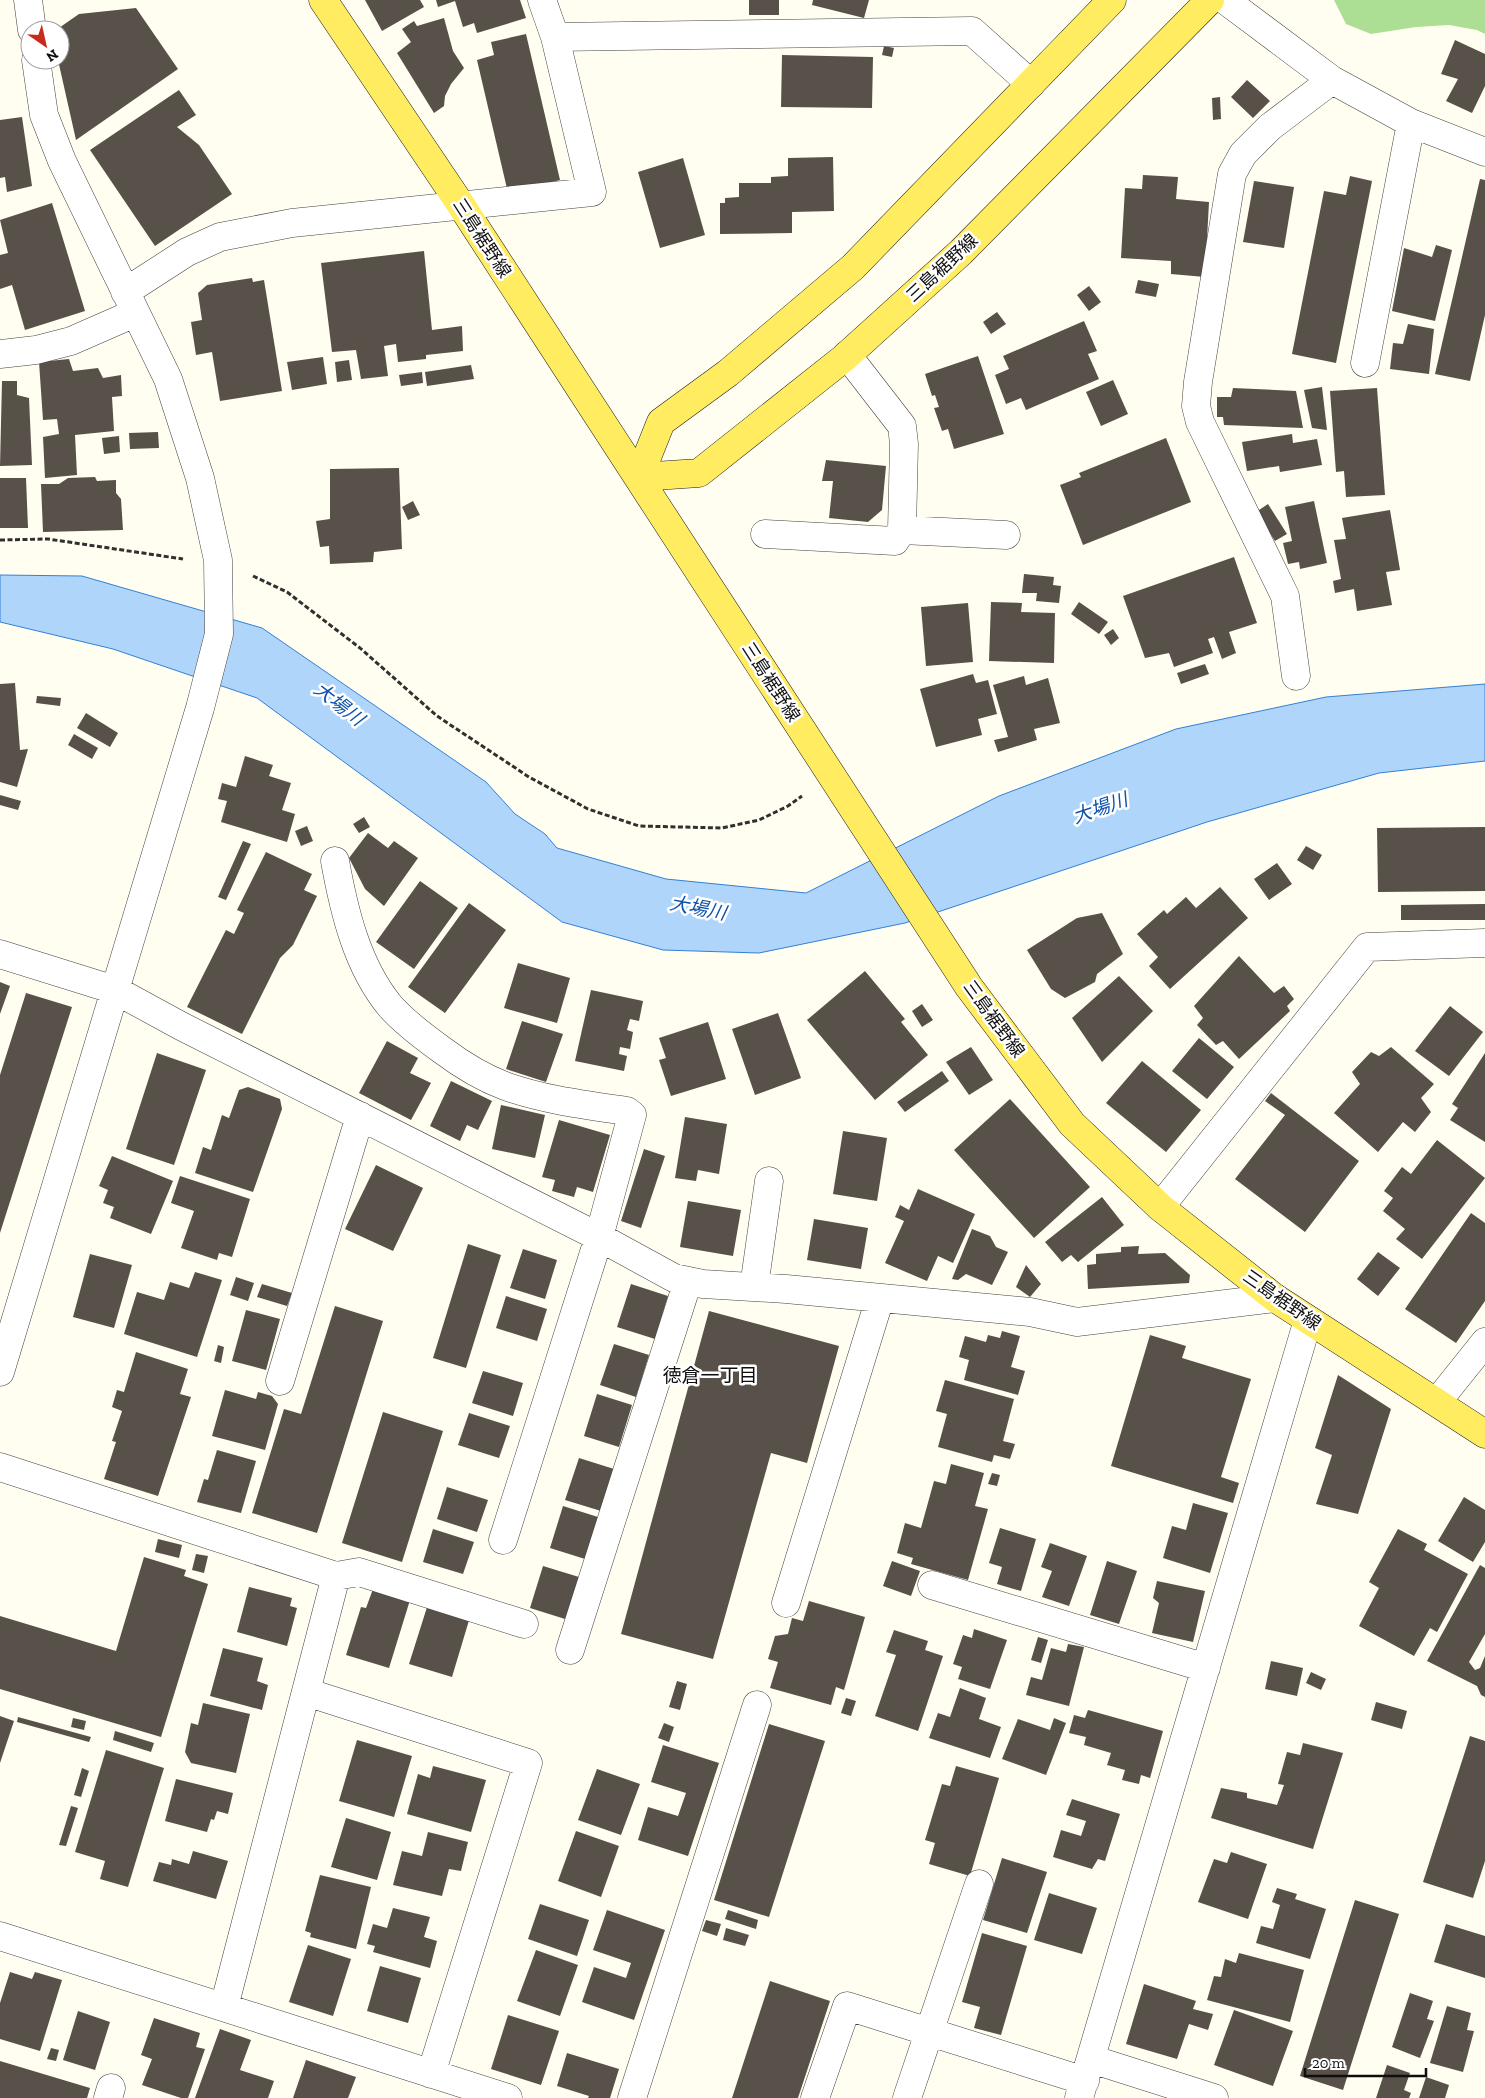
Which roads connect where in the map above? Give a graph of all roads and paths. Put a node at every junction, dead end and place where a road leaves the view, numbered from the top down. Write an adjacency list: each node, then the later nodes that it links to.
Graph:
1 (28, 0): 7 (street)
2 (323, 0): 14 (main road, 三島裾野線)
3 (542, 0): 8 (street)
4 (1112, 0): 11 (main road)
5 (1210, 0): 17 (main road, 三島裾野線)
6 (1225, 0): 10 (street)
7 (31, 20)
8 (555, 37): 11 (street); 14 (street)
9 (37, 70): 15 (street)
10 (1332, 80): 12 (street); 25 (street)
11 (1031, 84): 19 (main road)
12 (1411, 123): 13 (street); 18 (street)
13 (1485, 152)
14 (461, 206): 15 (street); 19 (main road, 三島裾野線)
15 (130, 303): 16 (street); 24 (street)
16 (0, 354)
17 (847, 355): 19 (main road, 三島裾野線); 20 (street)
18 (1365, 363)
19 (639, 477): 33 (main road, 三島裾野線)
20 (902, 530): 21 (street); 22 (street)
21 (765, 534)
22 (1006, 535)
23 (0, 540): 24 (path)
24 (218, 560): 26 (path); 30 (street)
25 (1296, 676)
26 (803, 794)
27 (335, 862): 34 (street)
28 (1485, 944): 33 (street)
29 (0, 954): 30 (street)
30 (115, 990): 31 (street); 41 (street)
31 (360, 1116): 34 (street); 42 (street)
32 (769, 1181): 36 (street)
33 (1160, 1207): 38 (main road, 三島裾野線)
34 (599, 1237): 35 (street); 46 (street)
35 (688, 1281): 36 (street); 51 (street)
36 (754, 1287): 37 (street)
37 (880, 1298): 38 (street); 49 (street)
38 (1275, 1298): 39 (main road, 三島裾野線)
39 (1308, 1320): 43 (main road, 三島裾野線); 52 (street)
40 (1485, 1342): 43 (street)
41 (0, 1372)
42 (280, 1381)
43 (1437, 1402): 44 (main road, 三島裾野線)
44 (1485, 1434)
45 (0, 1467): 47 (street)
46 (503, 1540)
47 (336, 1576): 50 (street); 53 (street)
48 (932, 1585): 52 (street)
49 (786, 1603)
50 (524, 1624)
51 (570, 1650)
52 (1206, 1668): 60 (street)
53 (306, 1692): 57 (street); 59 (street)
54 (757, 1706): 63 (street)
55 (979, 1884): 58 (street)
56 (0, 1936): 57 (street)
57 (224, 2007): 59 (street)
58 (929, 2032): 60 (street); 64 (street); 65 (street)
59 (431, 2074): 61 (street)
60 (1085, 2079): 66 (street)
61 (474, 2093): 62 (street)
62 (508, 2098)
63 (632, 2098)
64 (815, 2098)
65 (907, 2098)
66 (1214, 2098)

